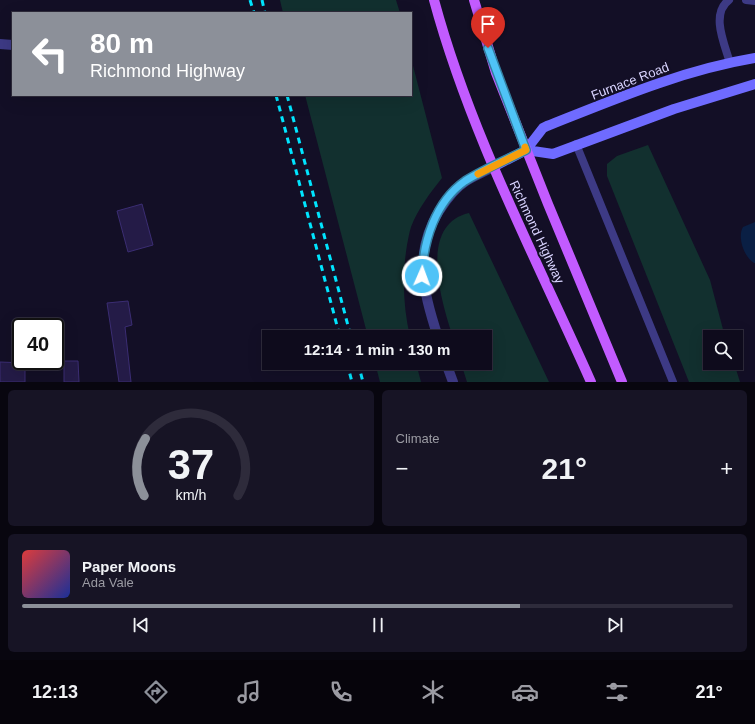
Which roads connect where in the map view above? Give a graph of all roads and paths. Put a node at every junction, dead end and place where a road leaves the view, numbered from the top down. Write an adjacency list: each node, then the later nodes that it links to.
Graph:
1 (434, 0): 11 (main road, Richmond Highway)
2 (474, 0): 10 (main road, Richmond Highway)
3 (729, 0): 7 (lane)
4 (0, 44): 5 (street)
5 (12, 45)
6 (755, 58): 7 (main road, Furnace Road)
7 (730, 63): 10 (main road, Furnace Road)
8 (755, 84): 9 (main road)
9 (576, 144): 10 (main road); 17 (lane)
10 (526, 150): 11 (main road, Furnace Road); 16 (main road, Richmond Highway)
11 (493, 168): 12 (street, Furnace Road); 15 (main road, Richmond Highway)
12 (436, 330)
13 (449, 370): 14 (street)
14 (453, 382)
15 (591, 382)
16 (622, 382)
17 (673, 382)

